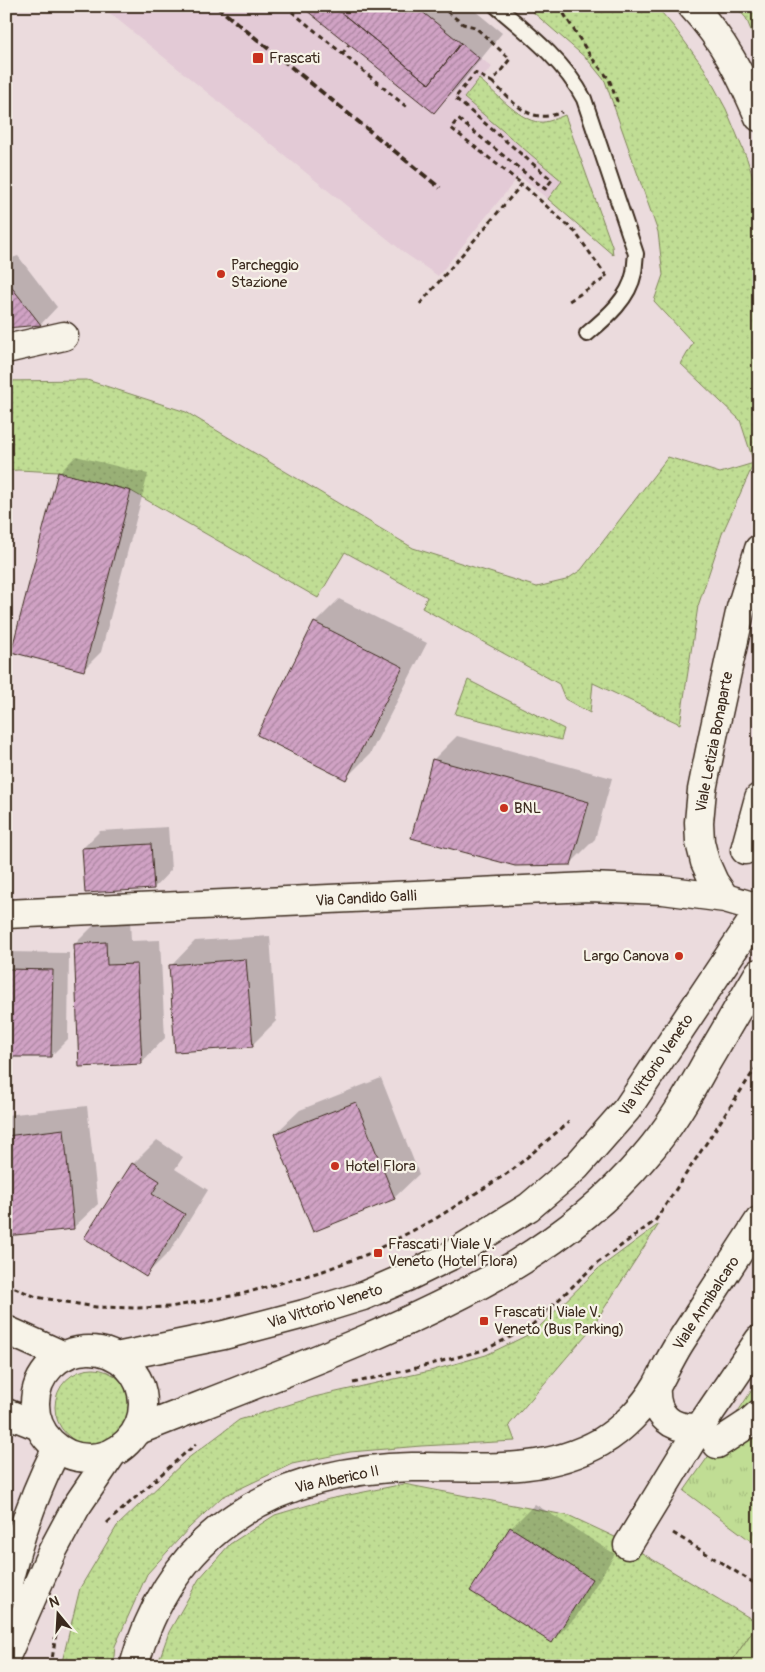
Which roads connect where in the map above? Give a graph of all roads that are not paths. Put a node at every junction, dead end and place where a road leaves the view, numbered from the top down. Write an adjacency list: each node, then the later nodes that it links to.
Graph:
1 (496, 6): 4 (lane)
2 (692, 6): 3 (street)
3 (759, 117)
4 (587, 334)
5 (64, 336): 6 (street)
6 (6, 349)
7 (759, 549): 10 (street, Viale Letizia Bonaparte)
8 (759, 798): 9 (street)
9 (745, 850)
10 (725, 898): 11 (street); 12 (street, Via Candido Galli)
11 (759, 910): 18 (street, Via Vittorio Veneto)
12 (6, 914)
13 (759, 973): 23 (street)
14 (759, 1221): 19 (street, Viale Annibalcaro)
15 (6, 1330): 17 (street)
16 (759, 1340): 24 (street)
17 (64, 1356): 18 (street); 22 (street)
18 (116, 1357): 23 (street)
19 (656, 1387): 24 (street); 27 (street, Viale Annibalcaro)
20 (6, 1413): 22 (street)
21 (759, 1414): 24 (street)
22 (39, 1426): 25 (street)
23 (136, 1431): 26 (street)
24 (708, 1436): 28 (street)
25 (57, 1448): 26 (street); 29 (street)
26 (112, 1454): 30 (street)
27 (568, 1456): 31 (street, Via Alberico II)
28 (628, 1545)
29 (6, 1592)
30 (6, 1656)
31 (134, 1666)

